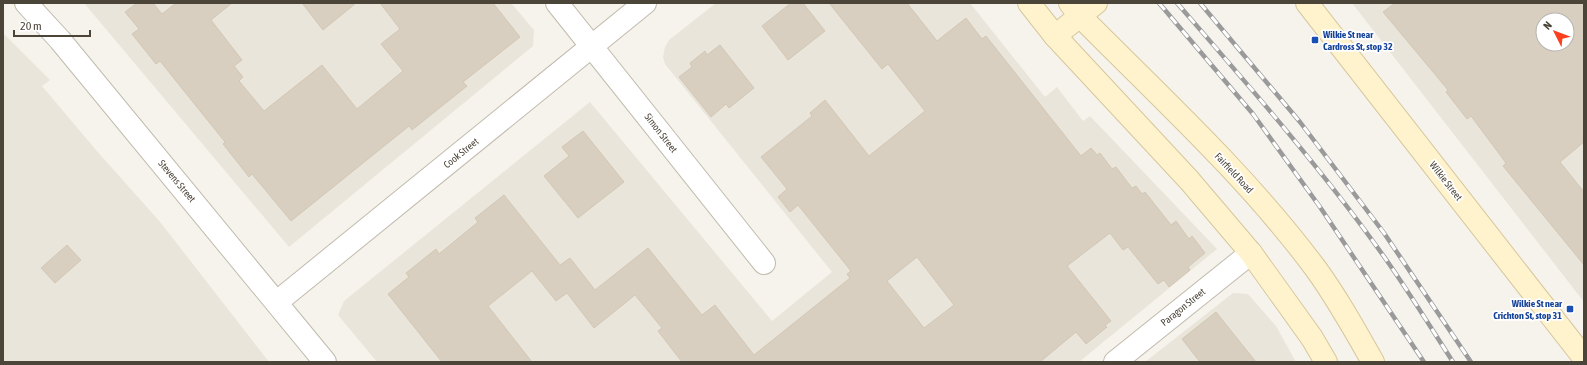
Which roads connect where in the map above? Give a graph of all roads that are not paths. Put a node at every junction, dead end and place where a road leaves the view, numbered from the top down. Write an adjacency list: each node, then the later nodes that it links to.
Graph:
1 (26, 3): 11 (street, Stevens Street)
2 (557, 3): 8 (street, Simon Street)
3 (645, 3): 8 (street, Cook Street)
4 (1029, 3): 7 (main road)
5 (1307, 3): 12 (main road, Wilkie Street)
6 (1082, 7): 7 (main road); 16 (main road, Fairfield Road)
7 (1054, 36): 9 (main road)
8 (592, 46): 10 (street, Simon Street); 11 (street, Cook Street)
9 (1251, 253): 14 (street, Paragon Street); 15 (main road)
10 (764, 263)
11 (277, 302): 13 (street, Stevens Street)
12 (1584, 358)
13 (325, 362)
14 (1115, 362)
15 (1326, 362)
16 (1373, 362)

